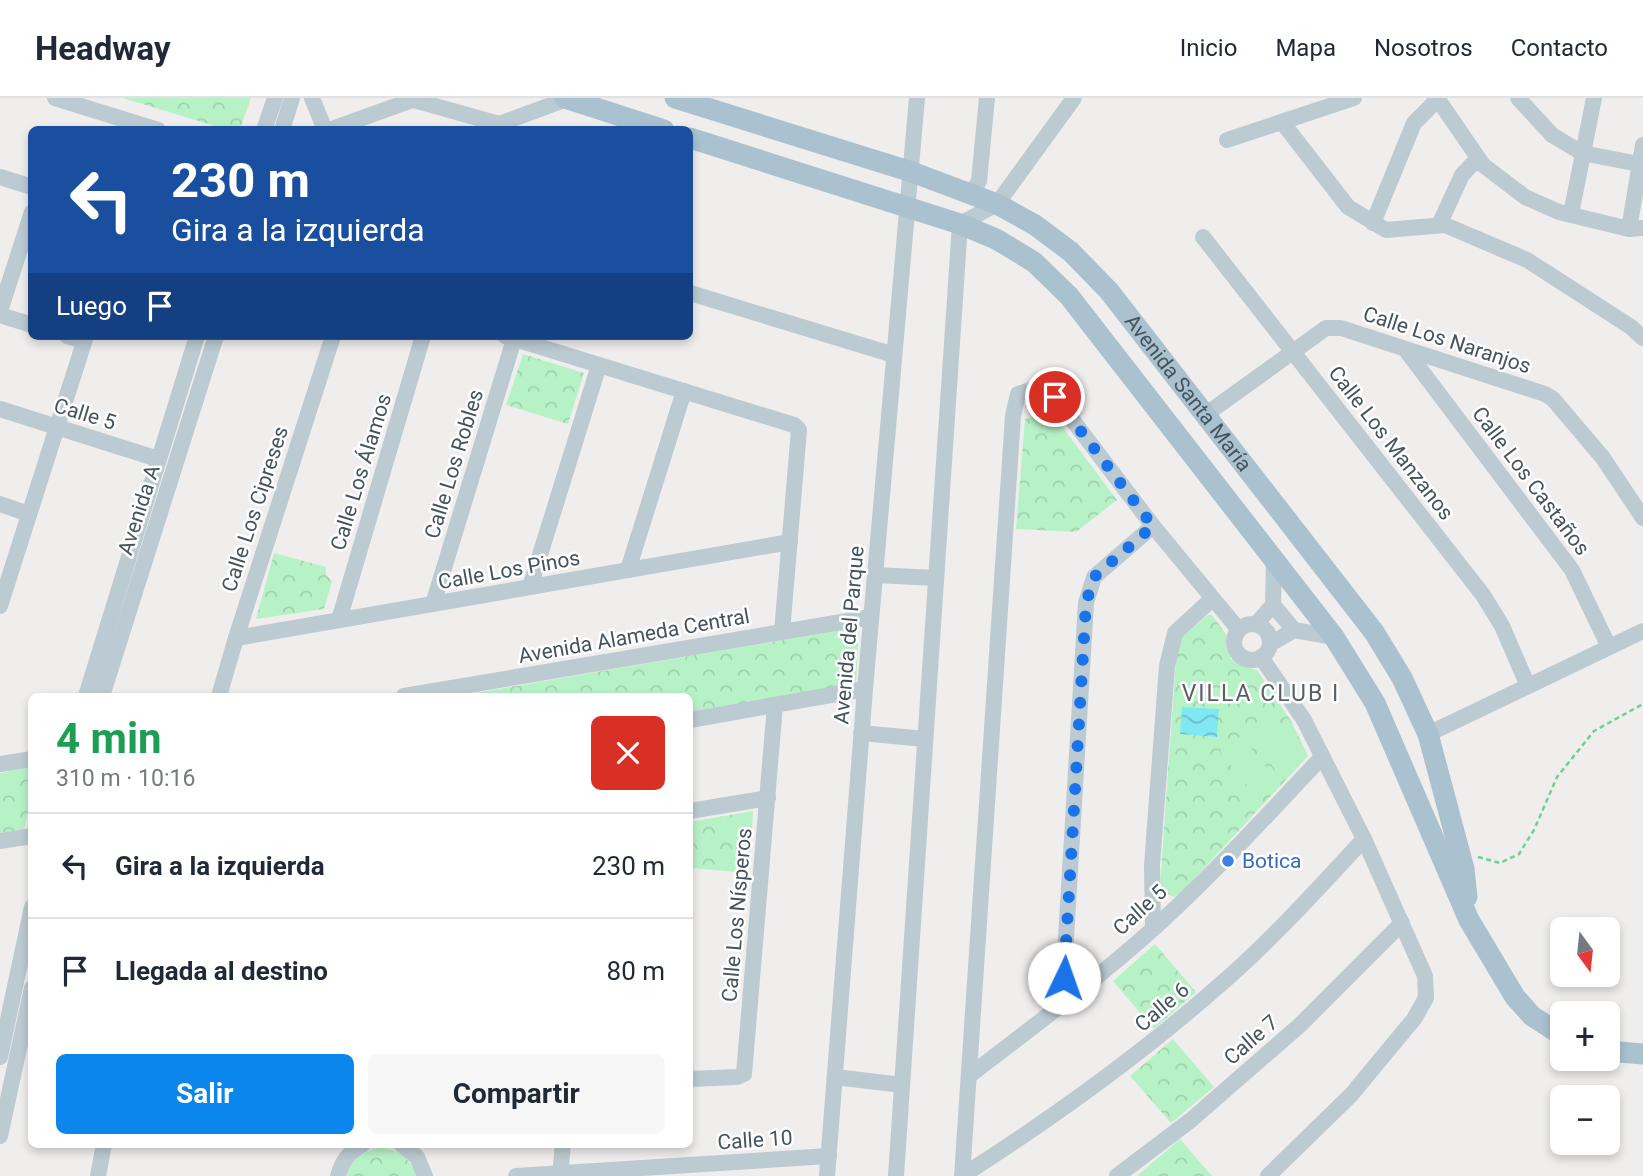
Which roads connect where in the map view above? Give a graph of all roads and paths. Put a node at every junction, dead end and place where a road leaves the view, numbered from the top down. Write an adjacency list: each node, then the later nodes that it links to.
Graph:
1 (55, 98): 16 (street)
2 (275, 98): 17 (street)
3 (292, 98): 18 (street)
4 (312, 98): 19 (street)
5 (566, 98): 22 (street); 23 (main road)
6 (675, 98): 30 (main road, Avenida Santa María)
7 (917, 98): 30 (street, Avenida del Parque)
8 (987, 98): 33 (street)
9 (1074, 98): 34 (street)
10 (1354, 98): 15 (street)
11 (1438, 98): 28 (street); 37 (street)
12 (1518, 98): 27 (street)
13 (1594, 98): 27 (street)
14 (415, 99): 20 (street); 21 (street)
15 (1282, 122): 25 (street); 37 (street)
16 (144, 126)
17 (265, 126)
18 (283, 126)
19 (325, 126)
20 (338, 126)
21 (495, 126)
22 (500, 126)
23 (652, 126)
24 (693, 139): 35 (main road, Avenida Santa María)
25 (1227, 140)
26 (1643, 145): 29 (street)
27 (1582, 153): 29 (street); 36 (street)
28 (1478, 158): 36 (street); 40 (street)
29 (1639, 164): 41 (street)
30 (912, 172): 33 (main road, Avenida Santa María); 35 (street, Avenida del Parque)
31 (0, 177): 32 (street)
32 (28, 186)
33 (971, 194): 34 (main road, Avenida Santa María)
34 (997, 204): 38 (street); 60 (main road, Avenida Santa María)
35 (908, 207): 38 (main road, Avenida Santa María); 56 (street, Avenida del Parque)
36 (1571, 214): 41 (street)
37 (1373, 223): 40 (street)
38 (960, 224): 62 (main road, Avenida Santa María); 72 (street)
39 (28, 225): 44 (street)
40 (1439, 225): 46 (street)
41 (1636, 229)
42 (1203, 237): 55 (street, Calle Los Manzanos)
43 (693, 294): 56 (street)
44 (0, 313): 45 (street)
45 (28, 324)
46 (1643, 338)
47 (85, 340): 61 (street)
48 (196, 340): 63 (street, Avenida A)
49 (215, 340): 94 (street, Avenida A)
50 (332, 340): 86 (street, Calle Los Cipreses)
51 (422, 340): 79 (street, Calle Los Álamos)
52 (510, 340): 75 (street, Calle Los Robles)
53 (520, 340): 57 (street)
54 (1405, 349): 55 (street, Calle Los Naranjos); 66 (street, Calle Los Naranjos); 87 (street, Calle Los Castaños)
55 (1293, 352): 60 (street, Calle Los Naranjos); 89 (street, Calle Los Manzanos)
56 (894, 355): 71 (street, Avenida del Parque)
57 (599, 365): 58 (street); 73 (street)
58 (684, 391): 68 (street); 70 (street)
59 (0, 409): 61 (street, Calle 5)
60 (1210, 421): 62 (main road); 91 (main road, Avenida Santa María)
61 (57, 427): 63 (street, Calle 5); 65 (street)
62 (1188, 448): 69 (main road, Avenida Santa María)
63 (158, 458): 93 (street, Avenida A)
64 (0, 504): 65 (street)
65 (29, 514): 77 (street)
66 (1643, 518)
67 (1153, 526): 74 (street); 116 (street); 122 (street)
68 (790, 542): 70 (street, Calle Los Pinos); 84 (street)
69 (1274, 560): 76 (street); 85 (main road, Avenida Santa María)
70 (628, 570): 73 (street, Calle Los Pinos)
71 (875, 575): 72 (street); 78 (street, Avenida del Parque)
72 (936, 578): 102 (street)
73 (530, 587): 75 (street, Calle Los Pinos)
74 (1212, 599): 81 (street); 115 (street)
75 (433, 604): 79 (street, Calle Los Pinos)
76 (1273, 605): 80 (street); 82 (street)
77 (0, 606)
78 (871, 617): 84 (street, Avenida Alameda Central); 90 (street, Avenida del Parque)
79 (339, 620): 86 (street, Calle Los Pinos)
80 (1255, 624): 81 (street); 88 (street)
81 (1239, 630): 88 (street)
82 (1294, 630): 85 (street); 88 (street)
83 (1643, 631): 87 (street)
84 (782, 632): 92 (street, Avenida Alameda Central)
85 (1334, 637): 96 (main road, Avenida Santa María)
86 (236, 638): 95 (street, Calle Los Cipreses)
87 (1609, 647): 89 (street)
88 (1265, 651): 103 (street)
89 (1528, 686): 101 (street)
90 (865, 689): 98 (street); 100 (street, Avenida del Parque)
91 (1407, 689): 96 (main road); 101 (main road, Avenida Santa María)
92 (463, 692)
93 (87, 693)
94 (103, 693)
95 (220, 693)
96 (1375, 703): 112 (main road, Avenida Santa María)
97 (1643, 704): 111 (path)
98 (775, 705): 99 (street); 106 (street, Calle Los Nísperos)
99 (693, 719)
100 (862, 733): 102 (street); 123 (street, Avenida del Parque)
101 (1427, 734): 112 (main road, Avenida Santa María)
102 (925, 739): 125 (street)
103 (1322, 757): 109 (street); 115 (street, Calle 5)
104 (28, 760): 105 (street)
105 (0, 764)
106 (768, 798): 107 (street); 124 (street, Calle Los Nísperos)
107 (693, 810)
108 (28, 837): 110 (street)
109 (1364, 839): 113 (street); 139 (street, Calle 6)
110 (0, 841)
111 (1472, 847)
112 (1469, 920): 118 (main road, Avenida Santa María)
113 (1402, 923): 140 (street, Calle 7); 141 (street)
114 (28, 925): 121 (street)
115 (1153, 928): 116 (street, Calle 5)
116 (1062, 1005): 122 (street, Calle 5)
117 (28, 1006): 126 (street)
118 (1550, 1028)
119 (1620, 1052): 120 (main road)
120 (1643, 1054)
121 (0, 1057)
122 (969, 1076): 139 (street)
123 (835, 1077): 125 (street); 131 (street, Avenida del Parque)
124 (693, 1079)
125 (902, 1086): 138 (street)
126 (0, 1136)
127 (103, 1148): 133 (street)
128 (357, 1148): 134 (street)
129 (406, 1148): 135 (street)
130 (563, 1148): 132 (street)
131 (829, 1156): 132 (street, Calle 10); 137 (street, Avenida del Parque)
132 (560, 1175): 136 (street, Calle 10)
133 (98, 1176)
134 (338, 1176)
135 (425, 1176)
136 (516, 1176)
137 (827, 1176)
138 (896, 1176)
139 (962, 1176)
140 (1117, 1176)
141 (1268, 1176)

